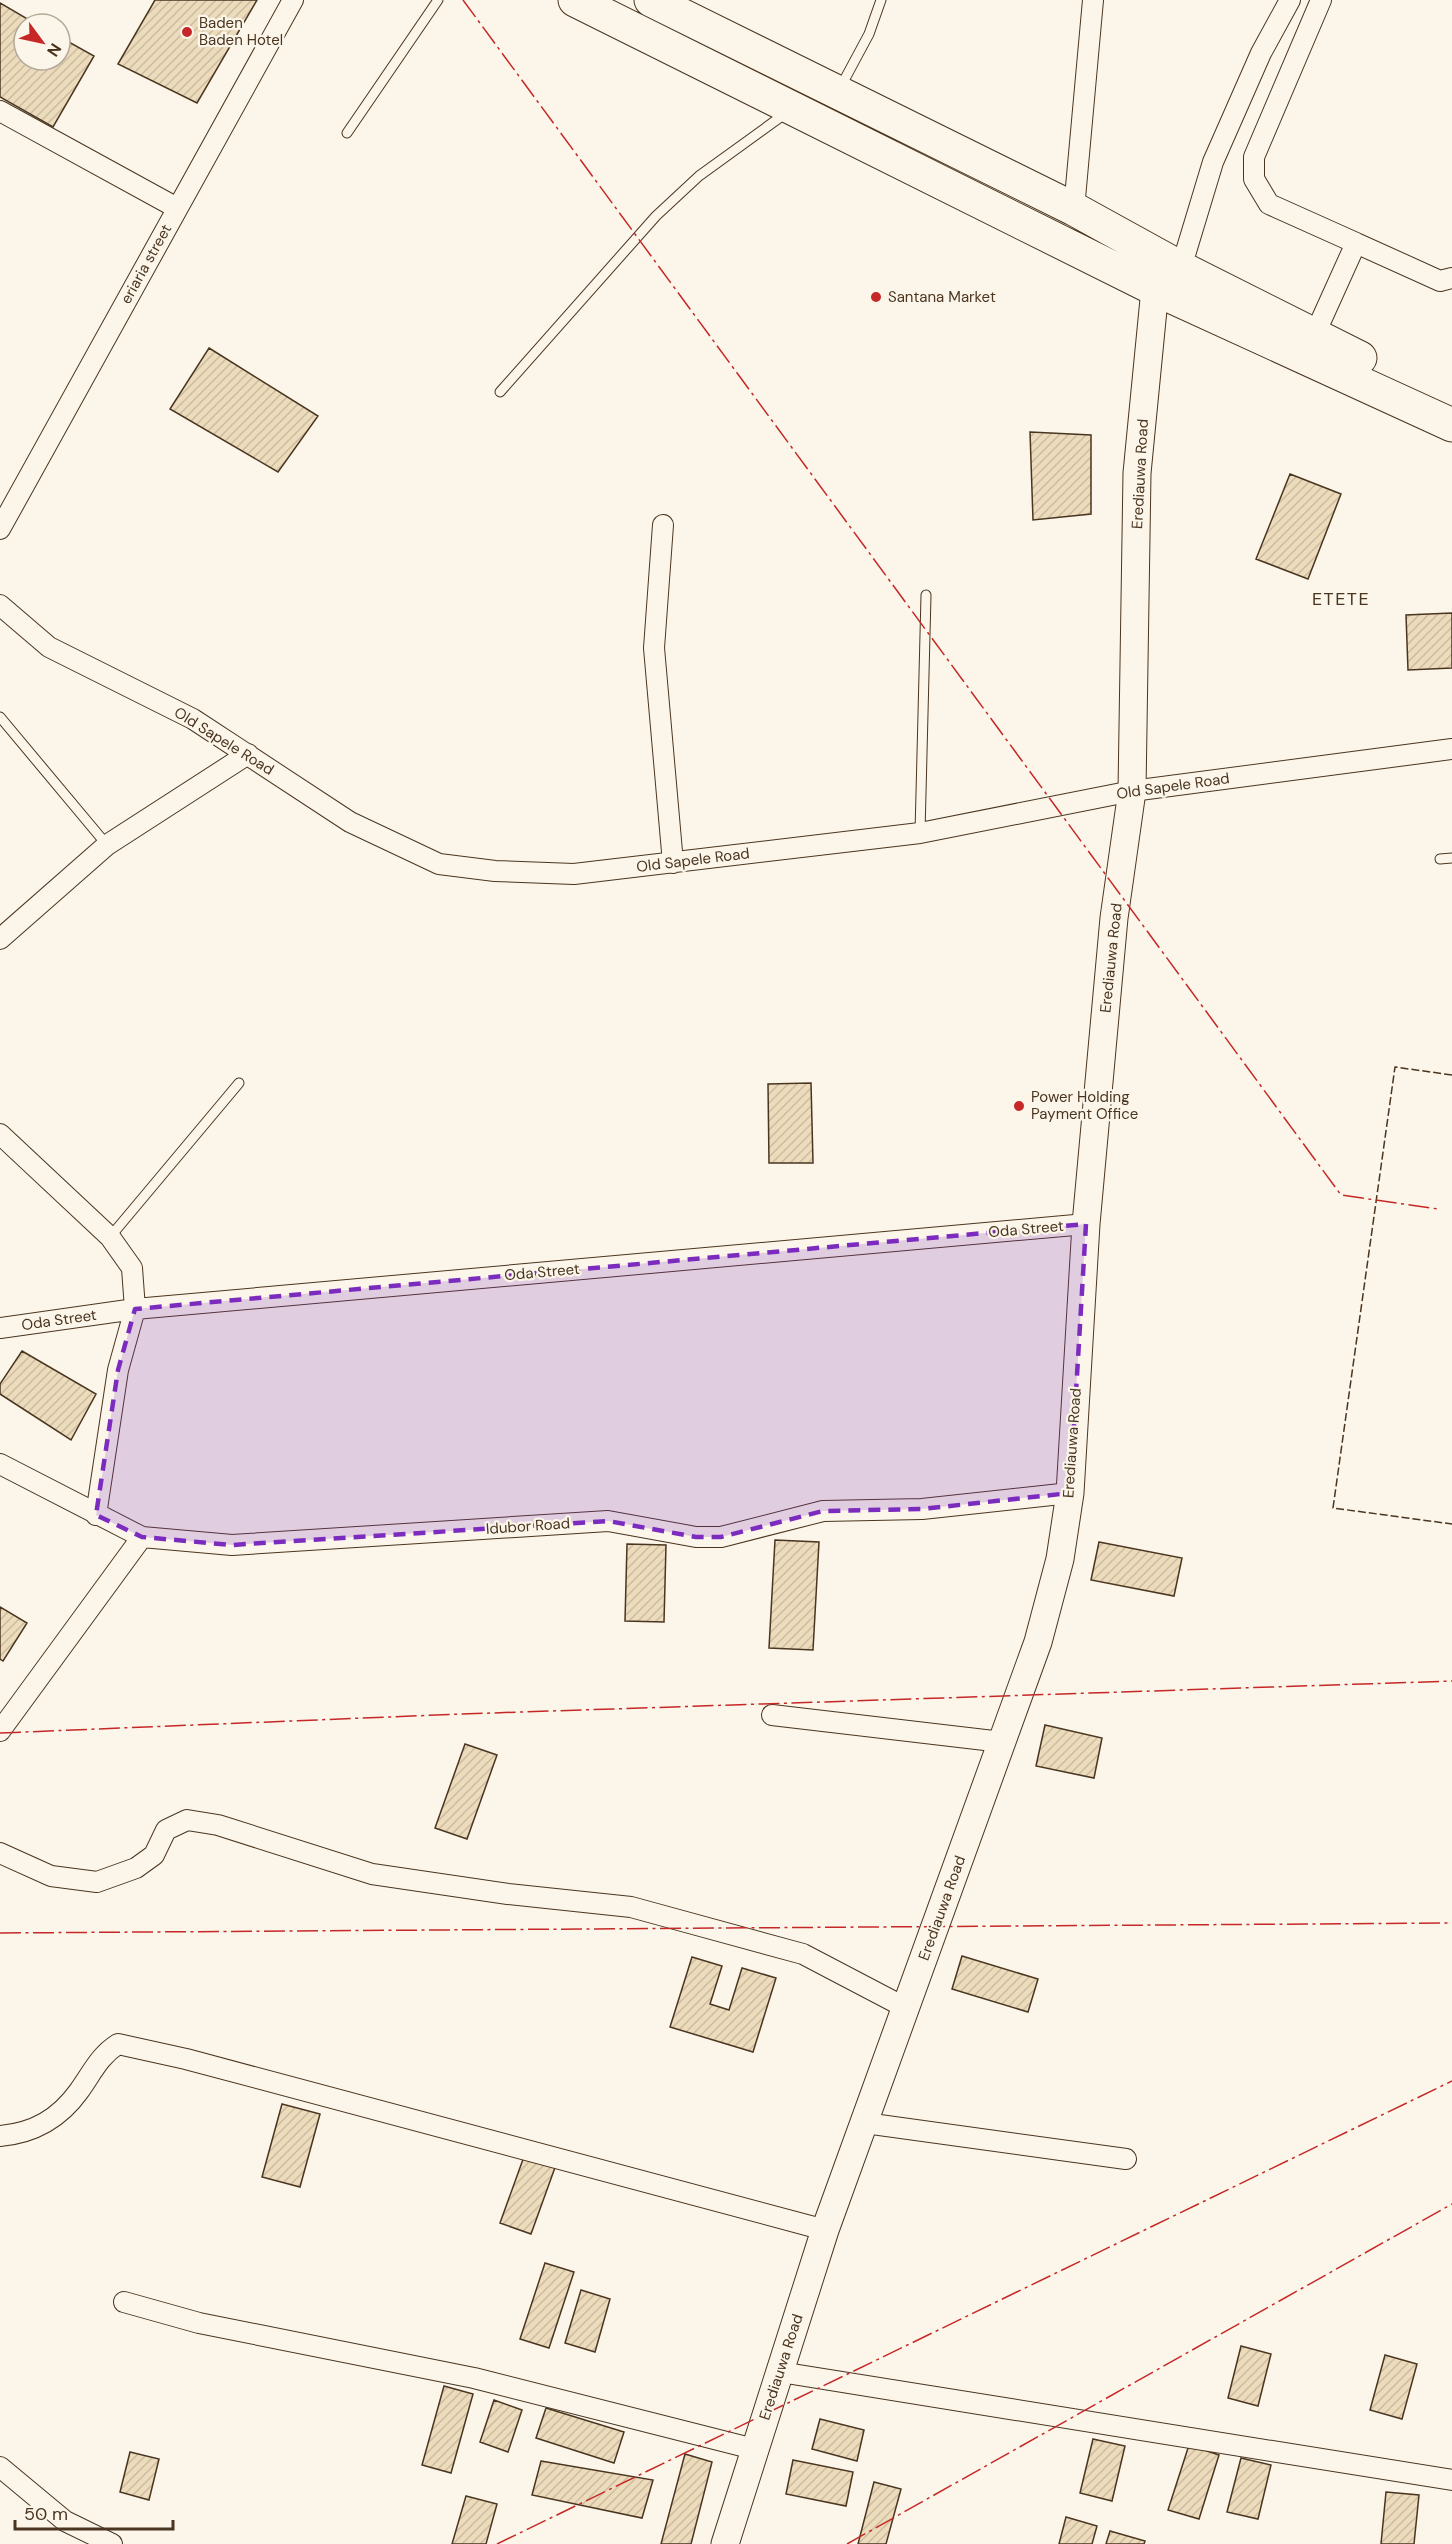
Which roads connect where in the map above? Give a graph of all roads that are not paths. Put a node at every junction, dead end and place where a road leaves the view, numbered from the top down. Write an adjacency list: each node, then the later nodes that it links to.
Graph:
1 (293, 0): 13 (street, eriaria street)
2 (438, 0): 12 (lane)
3 (575, 0): 10 (highway)
4 (651, 0): 9 (highway)
5 (881, 0): 9 (lane)
6 (1093, 0): 14 (street)
7 (1290, 0): 16 (street)
8 (1321, 0): 15 (street)
9 (837, 92): 14 (highway)
10 (792, 108): 18 (highway); 20 (lane)
11 (0, 111): 13 (street)
12 (347, 133)
13 (177, 208): 24 (street, eriaria street)
14 (1074, 209): 16 (highway)
15 (1356, 243): 17 (street); 19 (street)
16 (1181, 268): 19 (highway)
17 (1452, 278)
18 (1155, 289): 22 (highway); 30 (street, Erediauwa Road)
19 (1314, 336): 21 (highway)
20 (500, 392)
21 (1452, 400)
22 (1452, 425)
23 (663, 525): 35 (street)
24 (0, 529)
25 (926, 595): 31 (lane)
26 (0, 605): 29 (street, Old Sapele Road)
27 (0, 717): 32 (lane)
28 (1452, 749): 30 (street, Old Sapele Road)
29 (248, 754): 32 (street); 35 (street, Old Sapele Road)
30 (1132, 791): 31 (street, Old Sapele Road); 39 (street, Erediauwa Road)
31 (920, 833): 35 (street, Old Sapele Road)
32 (107, 845): 36 (street)
33 (1452, 858): 34 (lane)
34 (1440, 859)
35 (673, 862)
36 (0, 939)
37 (239, 1083): 40 (lane)
38 (0, 1134): 40 (street)
39 (1086, 1224): 41 (street, Oda Street); 44 (street, Erediauwa Road)
40 (110, 1237): 41 (street)
41 (135, 1309): 42 (street, Oda Street); 45 (street)
42 (0, 1328)
43 (0, 1464): 45 (street, Idubor Road)
44 (1070, 1493): 46 (street, Idubor Road); 49 (street, Erediauwa Road)
45 (96, 1515): 46 (street, Idubor Road)
46 (142, 1537): 48 (street)
47 (772, 1715): 49 (street)
48 (0, 1731)
49 (1002, 1742): 51 (street, Erediauwa Road)
50 (0, 1853): 51 (street)
51 (906, 2008): 52 (street, Erediauwa Road)
52 (865, 2123): 54 (street); 55 (street, Erediauwa Road)
53 (0, 2136): 55 (street)
54 (1126, 2159)
55 (825, 2230): 57 (street, Erediauwa Road)
56 (124, 2302): 58 (street)
57 (780, 2372): 58 (street, Erediauwa Road); 60 (street)
58 (754, 2448): 62 (street, Erediauwa Road)
59 (0, 2467): 61 (street)
60 (1452, 2480)
61 (112, 2544)
62 (725, 2544)

